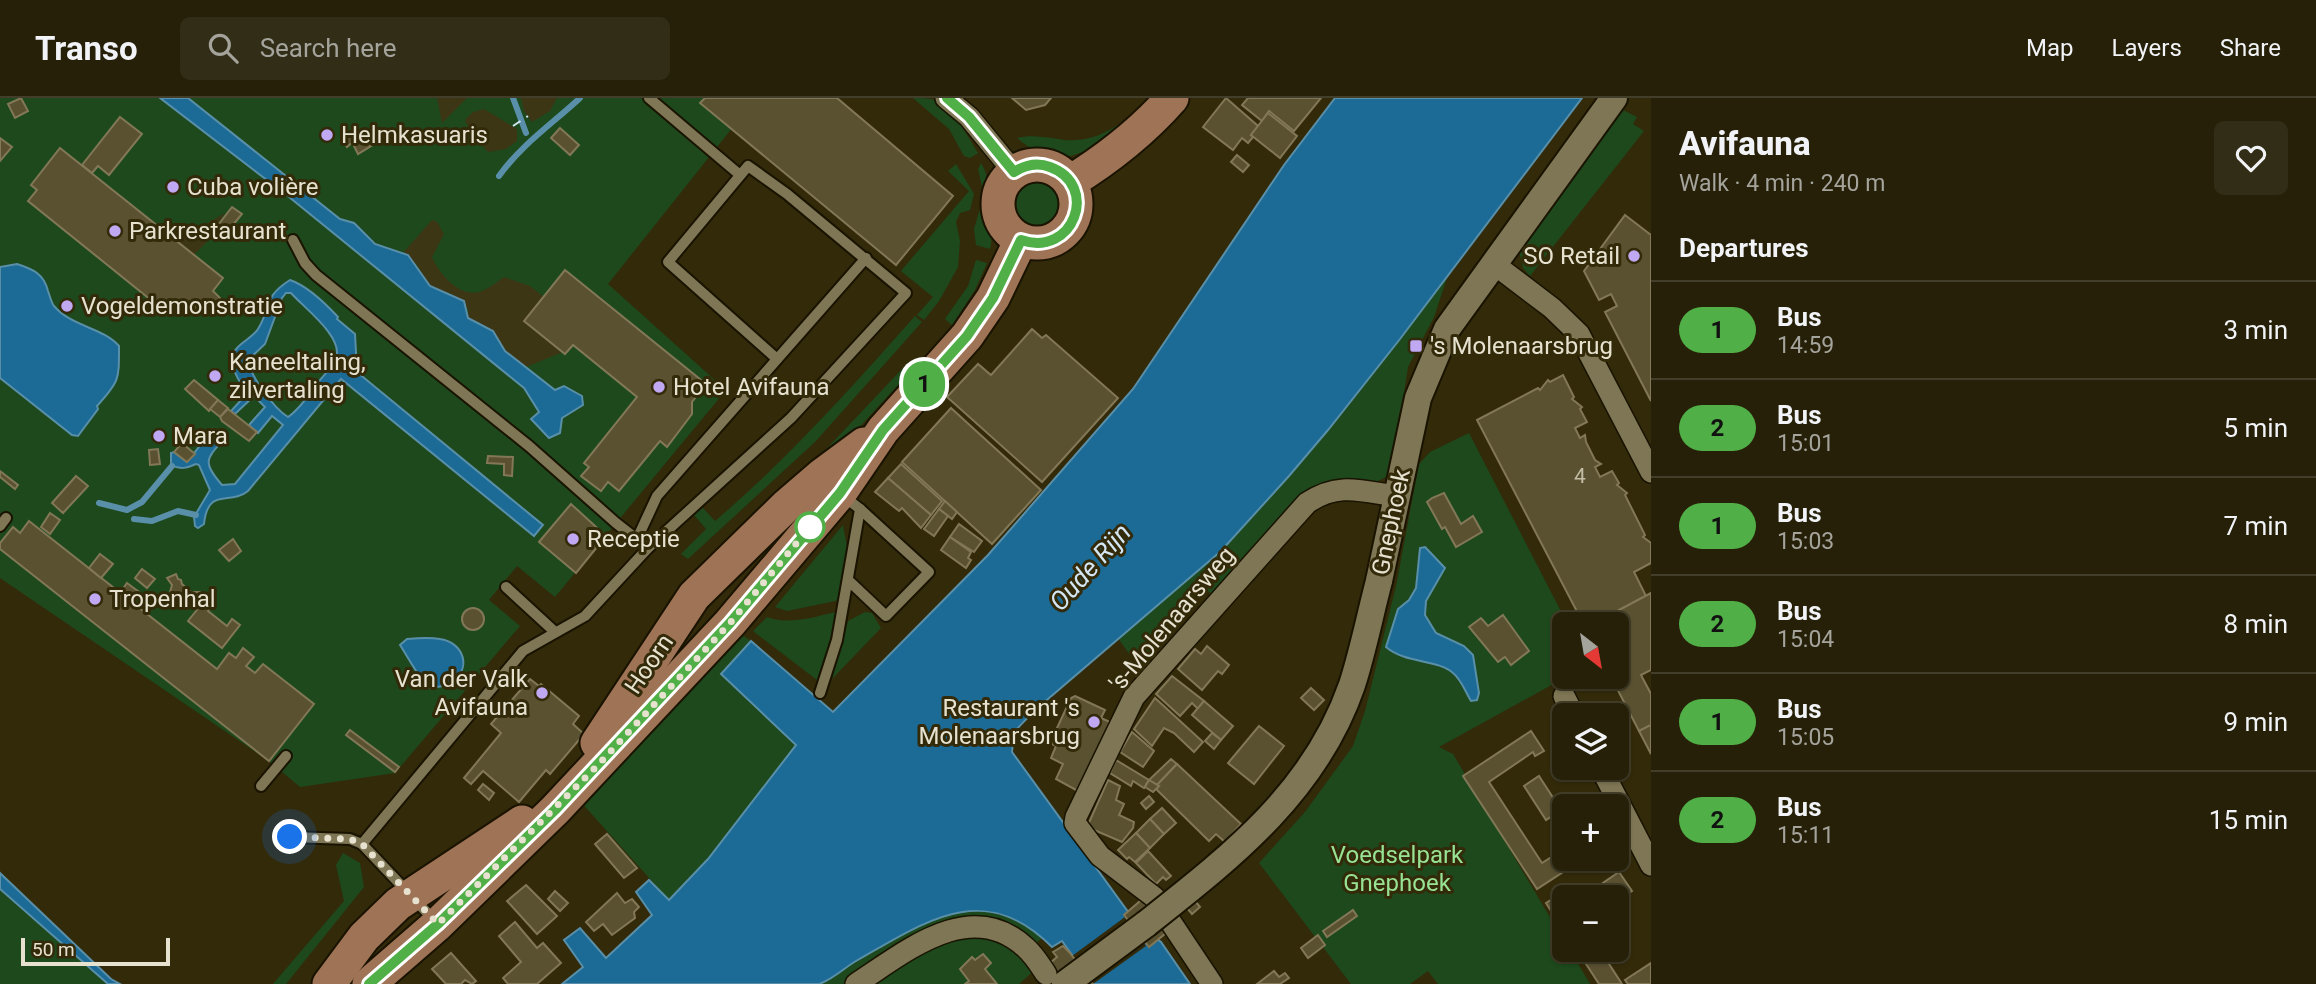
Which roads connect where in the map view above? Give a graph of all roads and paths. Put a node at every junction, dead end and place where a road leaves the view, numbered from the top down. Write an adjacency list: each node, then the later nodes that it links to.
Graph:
1 (649, 98): 6 (lane)
2 (946, 98): 5 (street)
3 (1172, 98): 7 (main road)
4 (1614, 98): 11 (street, Gnephoek)
5 (1014, 172): 7 (main road); 9 (main road)
6 (740, 175): 10 (lane); 12 (lane)
7 (1070, 182): 9 (main road)
8 (293, 240): 17 (lane)
9 (1021, 240): 13 (main road, Hoorn)
10 (866, 258): 12 (lane); 18 (lane)
11 (1493, 264): 14 (street); 15 (street, Gnephoek)
12 (777, 359): 17 (lane)
13 (883, 430): 16 (main road, Hoorn); 31 (main road, Hoorn)
14 (1651, 472)
15 (1395, 496): 33 (street, Gnephoek, bridge); 37 (street, 's-Molenaarsweg)
16 (850, 501): 19 (lane); 19 (lane); 32 (main road, Hoorn)
17 (637, 539): 18 (lane)
18 (648, 548): 21 (lane)
19 (848, 580): 22 (lane)
20 (506, 587): 21 (lane)
21 (555, 632): 29 (lane)
22 (820, 693)
23 (1564, 696): 24 (street)
24 (1568, 703)
25 (286, 756): 27 (lane)
26 (1607, 780): 30 (street)
27 (261, 786)
28 (290, 837): 29 (lane)
29 (362, 844): 31 (lane)
30 (1651, 864)
31 (410, 894): 32 (lane); 34 (main road, Hoorn)
32 (438, 924): 35 (main road, Hoorn)
33 (1055, 979): 36 (street)
34 (329, 984)
35 (369, 984)
36 (856, 984)
37 (1212, 984)

